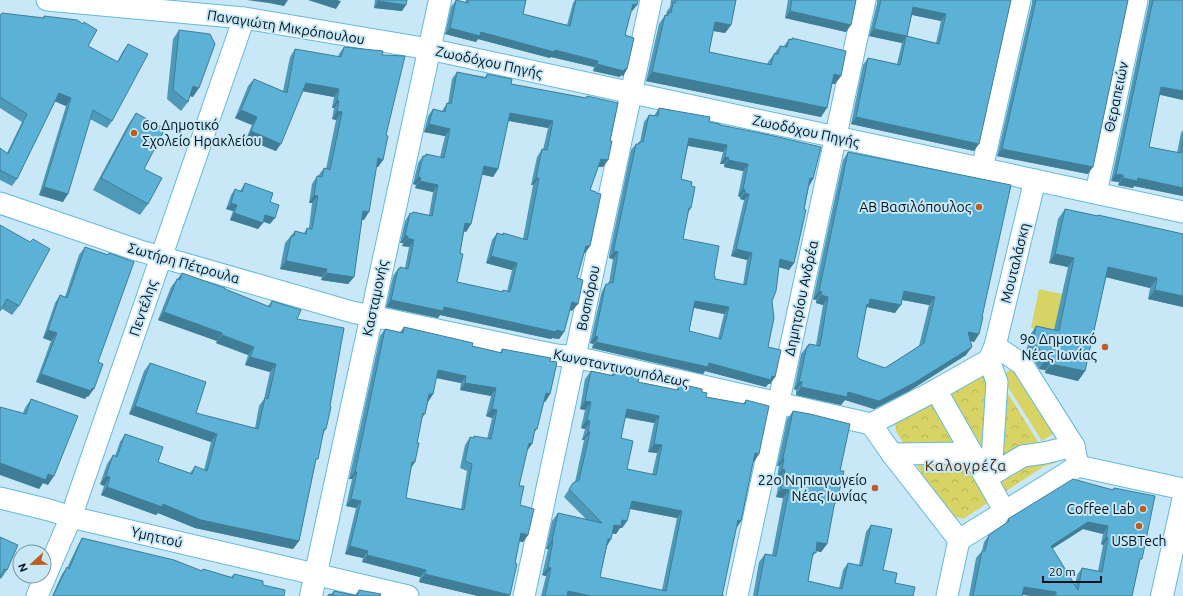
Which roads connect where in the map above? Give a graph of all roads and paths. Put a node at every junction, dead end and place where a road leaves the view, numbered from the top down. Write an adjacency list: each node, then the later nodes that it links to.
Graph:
1 (48, 0): 7 (street, Παναγιώτη Μικρόπουλου)
2 (440, 0): 8 (street, Κασταμονής)
3 (652, 0): 9 (street, Βοσπόρου)
4 (865, 0): 10 (street, Δημητρίου Ανδρέα)
5 (1020, 0): 11 (street)
6 (1137, 0): 13 (street, Θεραπειών)
7 (244, 18): 8 (street, Παναγιώτη Μικρόπουλου); 16 (street, Πεντέλης)
8 (429, 50): 9 (street, Ζωοδόχου Πηγής); 17 (street, Κασταμονής)
9 (632, 93): 10 (street, Ζωοδόχου Πηγής); 19 (street, Βοσπόρου)
10 (836, 137): 11 (street, Ζωοδόχου Πηγής); 21 (street, Δημητρίου Ανδρέα)
11 (982, 169): 12 (street, Ζωοδόχου Πηγής)
12 (1035, 180): 13 (street, Ζωοδόχου Πηγής); 18 (street, Μουταλάσκη)
13 (1096, 193): 15 (street, Ζωοδόχου Πηγής)
14 (0, 203): 16 (street, Σωτήρη Πέτρουλα)
15 (1183, 212)
16 (161, 257): 17 (street, Σωτήρη Πέτρουλα); 31 (street, Πεντέλης)
17 (371, 317): 19 (street, Κωνσταντινουπόλεως); 33 (street, Κασταμονής)
18 (992, 353): 20 (street); 25 (street); 26 (street)
19 (575, 357): 21 (street, Κωνσταντινουπόλεως); 37 (street, Βοσπόρου)
20 (936, 390): 22 (street); 23 (street)
21 (779, 402): 22 (street, Κωνσταντινουπόλεως); 38 (street, Δημητρίου Ανδρέα)
22 (871, 424): 24 (street)
23 (972, 453): 24 (street); 26 (street)
24 (892, 454): 32 (street)
25 (1076, 456): 26 (street); 27 (street); 30 (street)
26 (989, 476): 30 (street)
27 (1183, 489)
28 (0, 498): 31 (street, Υμηττού)
29 (1183, 500): 40 (street)
30 (1005, 512): 32 (street)
31 (71, 517): 33 (street, Υμηττού); 34 (street, Πεντέλης)
32 (959, 540): 39 (street)
33 (315, 574): 35 (street, Κασταμονής); 36 (street, Υμηττού)
34 (37, 596)
35 (311, 596)
36 (408, 596)
37 (524, 596)
38 (737, 596)
39 (947, 596)
40 (1162, 596)

